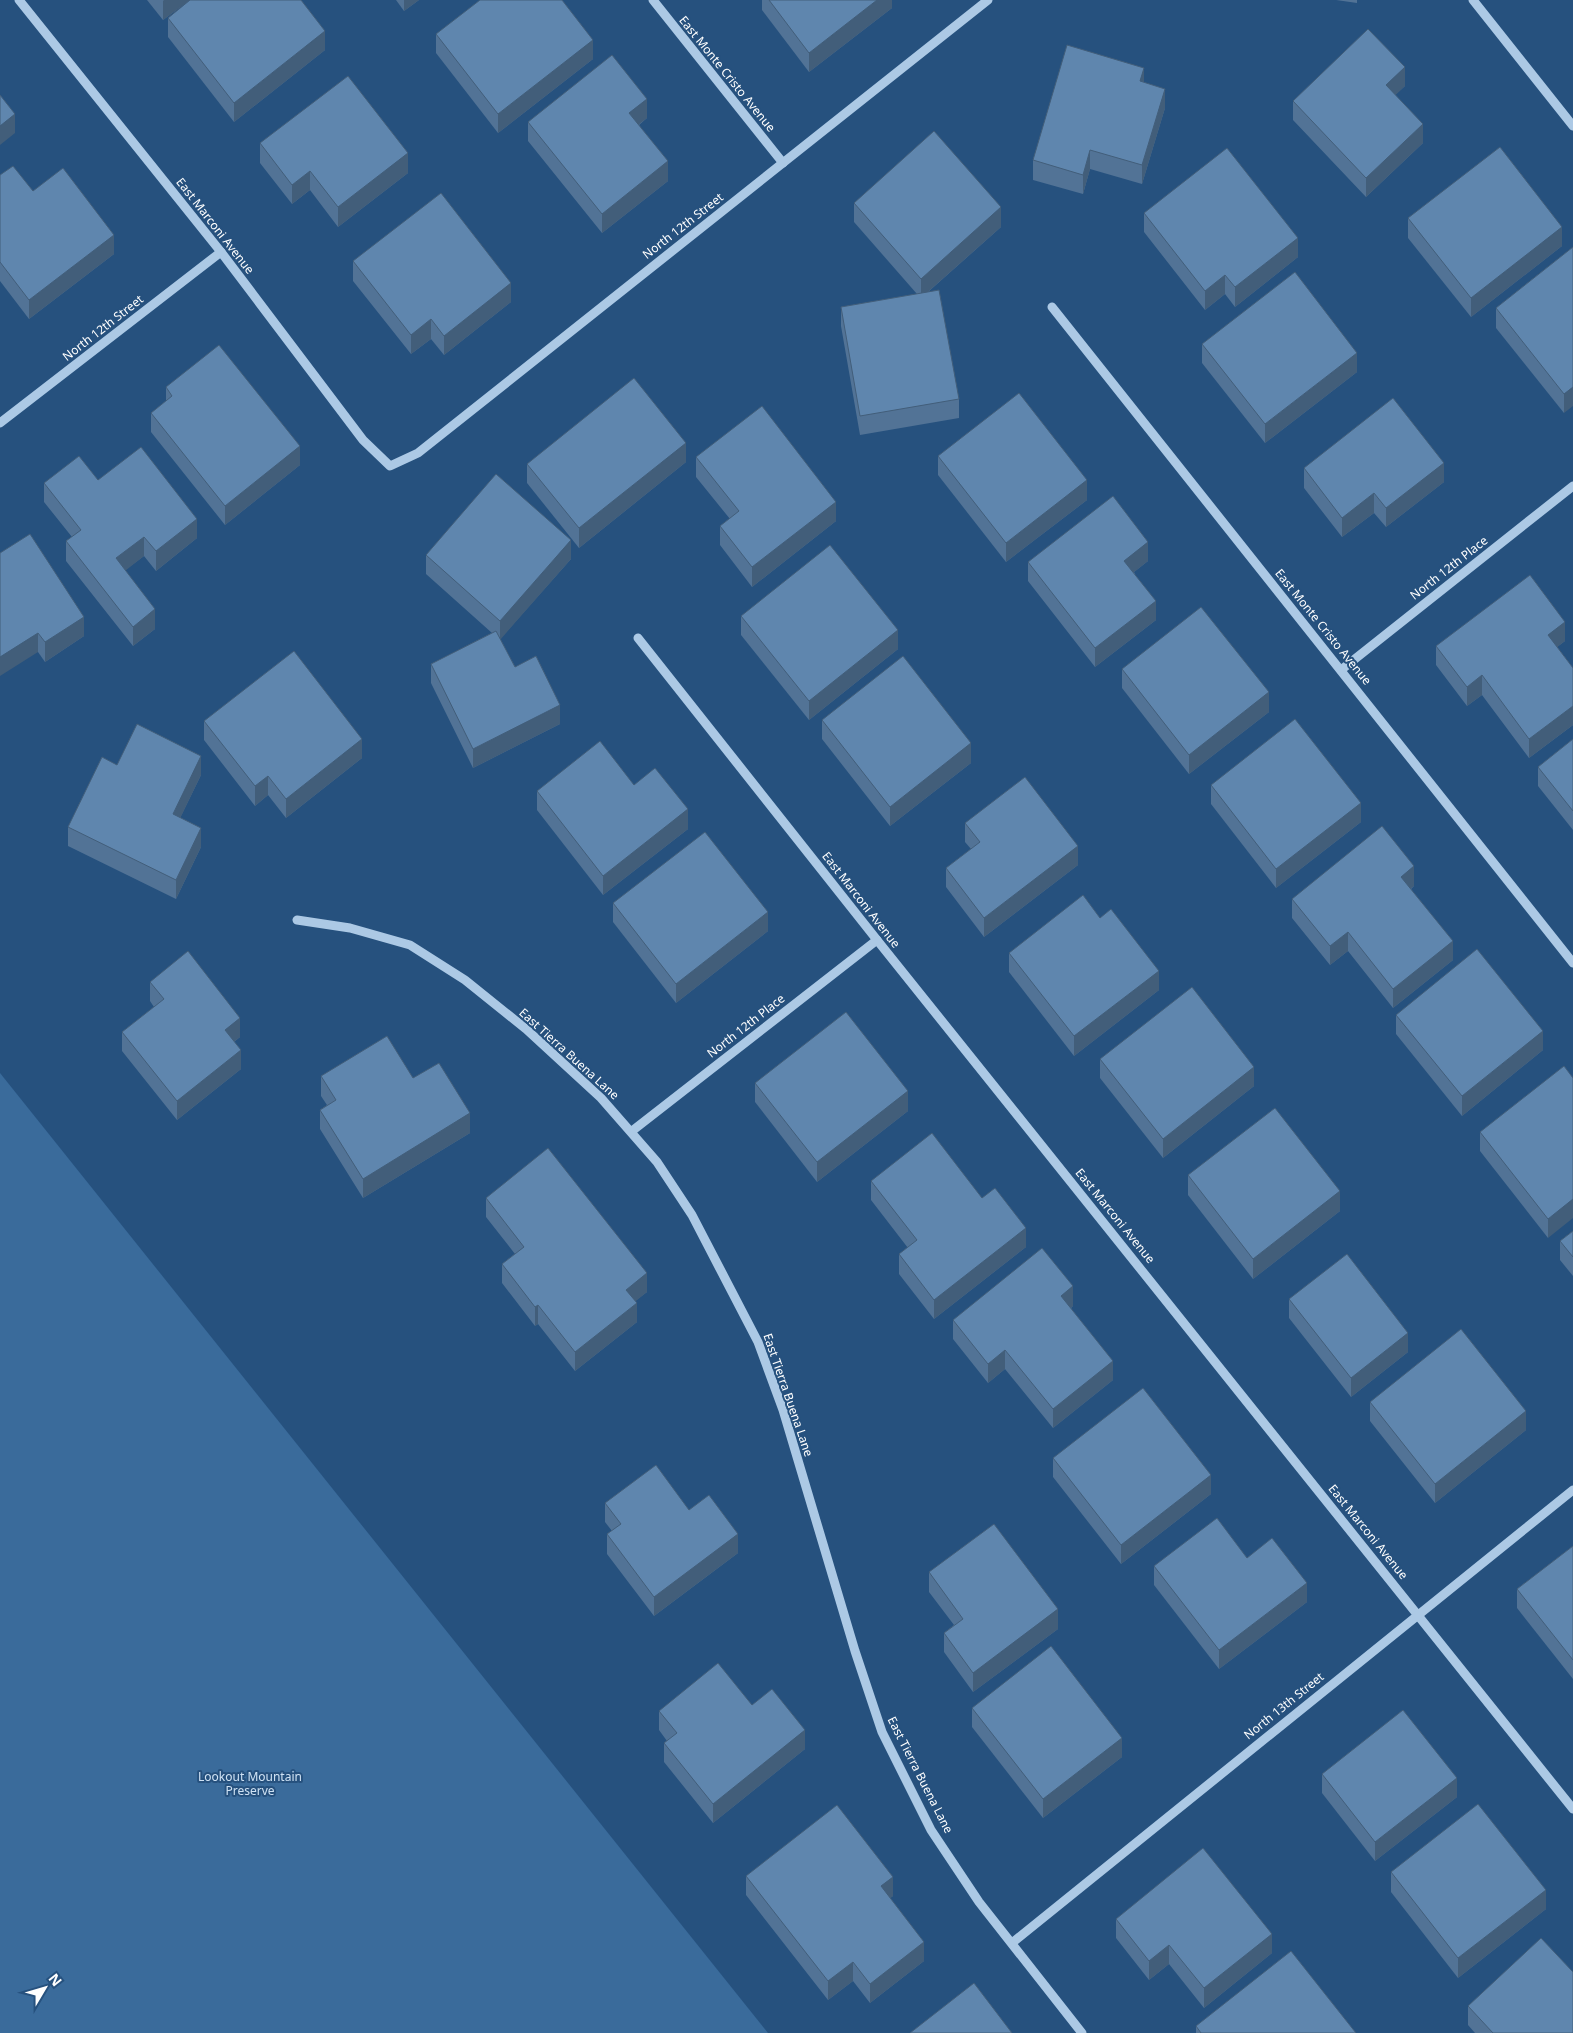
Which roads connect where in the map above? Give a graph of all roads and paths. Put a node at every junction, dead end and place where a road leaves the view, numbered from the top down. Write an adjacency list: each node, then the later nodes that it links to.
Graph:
1 (19, 0): 7 (street, East Marconi Avenue)
2 (653, 0): 6 (street, East Monte Cristo Avenue)
3 (988, 0): 6 (street, North 12th Street)
4 (1473, 0): 5 (street)
5 (1573, 126)
6 (783, 163): 10 (street, North 12th Street)
7 (220, 252): 9 (street, North 12th Street); 10 (street, East Marconi Avenue)
8 (1052, 307): 13 (street, East Monte Cristo Avenue)
9 (0, 424)
10 (390, 466)
11 (1573, 486): 13 (street, North 12th Place)
12 (638, 638): 15 (street, East Marconi Avenue)
13 (1341, 670): 16 (street, East Monte Cristo Avenue)
14 (297, 920): 17 (street, East Tierra Buena Lane)
15 (877, 940): 17 (street, North 12th Place); 19 (street, East Marconi Avenue)
16 (1573, 963)
17 (632, 1131): 21 (street, East Tierra Buena Lane)
18 (1573, 1490): 19 (street, North 13th Street)
19 (1418, 1613): 20 (street, East Marconi Avenue); 21 (street, North 13th Street)
20 (1573, 1809)
21 (1012, 1943): 22 (street, East Tierra Buena Lane)
22 (1082, 2033)

